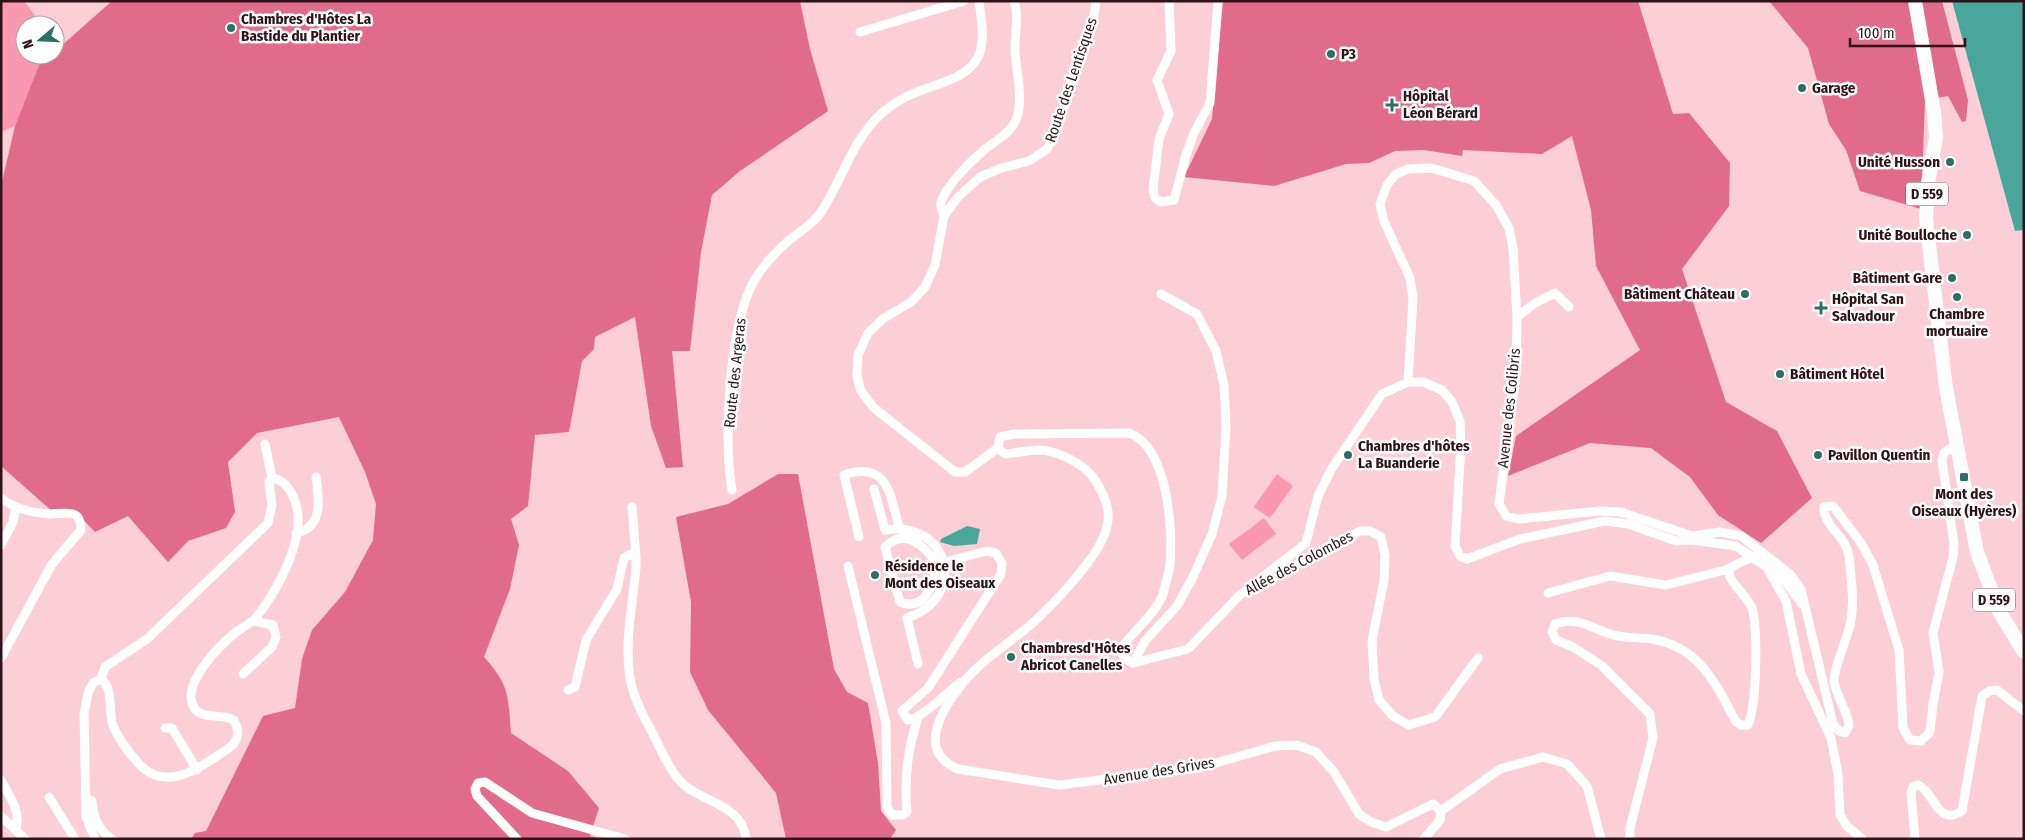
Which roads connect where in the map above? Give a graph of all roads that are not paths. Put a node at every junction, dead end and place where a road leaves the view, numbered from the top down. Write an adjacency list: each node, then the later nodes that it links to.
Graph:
1 (964, 1): 8 (street)
2 (978, 1): 20 (street, Route des Argeras)
3 (1014, 1): 9 (street)
4 (1096, 1): 9 (street, Route des Lentisques)
5 (1169, 1): 6 (street)
6 (1218, 1)
7 (1915, 1): 16 (main road, D 559)
8 (860, 32)
9 (944, 216): 15 (street, Route des Lentisques)
10 (1161, 294): 41 (street)
11 (1569, 307): 12 (street)
12 (1517, 317): 13 (street, Avenue des Colibris); 27 (street, Avenue des Colibris)
13 (1408, 382): 27 (street); 36 (street)
14 (265, 444): 18 (street)
15 (998, 448): 41 (street, Route des Lentisques); 44 (street)
16 (1956, 449): 31 (street); 38 (main road, D 559)
17 (316, 476): 25 (street)
18 (272, 478): 25 (street); 45 (street)
19 (874, 489): 24 (street)
20 (732, 490)
21 (1, 498): 22 (street)
22 (16, 507): 28 (street); 39 (street)
23 (632, 507): 30 (street)
24 (899, 527): 26 (street); 32 (street)
25 (296, 533): 37 (street)
26 (859, 536)
27 (1692, 538): 29 (street); 31 (street, Avenue des Colibris)
28 (1, 545)
29 (1754, 556): 31 (street); 34 (street)
30 (636, 557): 46 (street); 63 (street)
31 (1766, 559): 67 (street)
32 (940, 563): 32 (street); 42 (street); 48 (street)
33 (848, 566): 48 (street)
34 (1729, 569): 35 (street); 66 (street)
35 (1548, 593)
36 (1240, 595): 40 (street, Allée des Colombes); 41 (street)
37 (254, 621): 43 (street); 50 (street)
38 (2024, 652)
39 (1, 658)
40 (1478, 658)
41 (1133, 663)
42 (918, 664)
43 (243, 674)
44 (969, 676): 48 (street); 54 (street, Avenue des Grives)
45 (101, 679): 50 (street); 53 (street)
46 (568, 690)
47 (2024, 711): 68 (street)
48 (918, 718)
49 (165, 728): 50 (street)
50 (197, 770)
51 (1, 780): 56 (street)
52 (49, 797): 58 (street)
53 (85, 797): 59 (street); 60 (street)
54 (1441, 811): 64 (street); 65 (street)
55 (1, 816): 56 (street)
56 (16, 828): 57 (street)
57 (25, 839)
58 (75, 839)
59 (95, 839)
60 (112, 839)
61 (517, 839): 62 (street)
62 (625, 839)
63 (746, 839)
64 (1424, 839)
65 (1601, 839)
66 (1630, 839)
67 (1862, 839)
68 (1915, 839)

